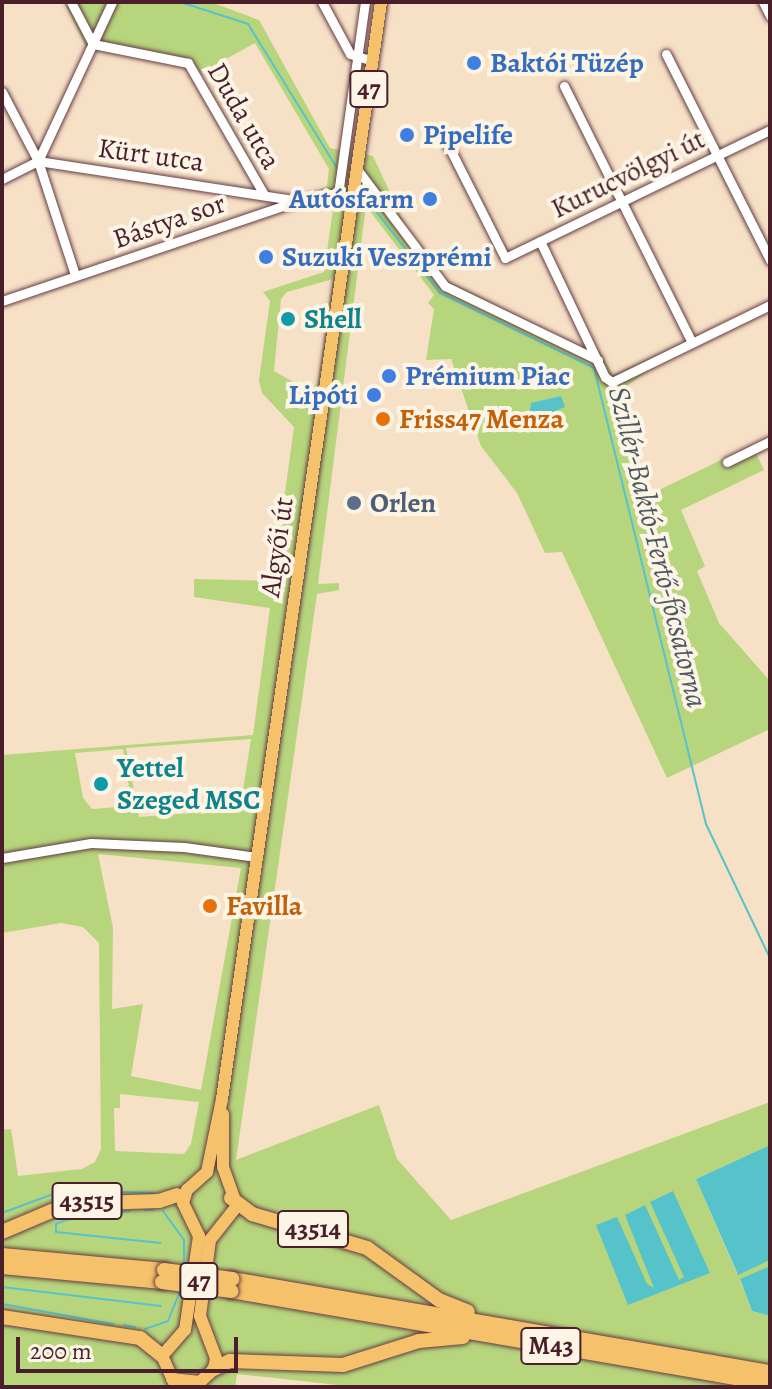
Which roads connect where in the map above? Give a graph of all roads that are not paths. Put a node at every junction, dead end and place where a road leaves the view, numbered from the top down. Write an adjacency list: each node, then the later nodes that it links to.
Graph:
1 (71, 2): 9 (street)
2 (112, 2): 9 (street)
3 (322, 2): 10 (street)
4 (365, 2): 8 (street)
5 (381, 2): 13 (main road, Algyői út / 47)
6 (763, 2): 7 (street)
7 (770, 16)
8 (359, 40): 10 (street); 12 (street)
9 (93, 44): 19 (street); 22 (street, Duda utca)
10 (345, 44): 12 (street)
11 (666, 54): 18 (street)
12 (357, 58): 13 (street); 23 (street)
13 (373, 61): 20 (main road, Algyői út / 47)
14 (564, 86): 26 (street)
15 (2, 92): 19 (street)
16 (770, 130): 18 (street, Kurucvölgyi út)
17 (446, 141): 28 (street, Kurucvölgyi út)
18 (717, 155): 26 (street, Kurucvölgyi út); 29 (street)
19 (38, 161): 21 (street); 22 (street, Kürt utca); 30 (street)
20 (356, 173): 24 (main road, Algyői út / 47); 34 (street)
21 (2, 179)
22 (265, 193): 25 (street, Kürt utca); 27 (street, Duda utca)
23 (338, 194): 24 (street, Bástya sor); 25 (street, Bástya sor)
24 (353, 197): 37 (main road, Algyői út / 47)
25 (298, 201): 27 (street, Bástya sor)
26 (622, 201): 28 (street, Kurucvölgyi út); 33 (street)
27 (272, 209): 30 (street, Bástya sor)
28 (540, 241): 34 (street)
29 (770, 260)
30 (75, 275): 31 (street, Bástya sor)
31 (2, 301)
32 (770, 305): 33 (street)
33 (692, 343): 34 (street)
34 (598, 360)
35 (770, 441): 36 (street)
36 (727, 462)
37 (256, 857): 38 (street); 39 (main road, Algyői út / 47)
38 (2, 858)
39 (222, 1099): 40 (main road, 47); 41 (main road, 47)
40 (222, 1173): 41 (main road); 43 (main road, 47)
41 (202, 1175): 42 (main road); 52 (main road, 47)
42 (177, 1195): 44 (highway, 43515); 52 (main road, 47)
43 (234, 1202): 50 (highway, 43514); 53 (main road, 47); 56 (main road, 47)
44 (2, 1232)
45 (2, 1255): 47 (highway, M43)
46 (2, 1267): 47 (highway, M43)
47 (163, 1276): 48 (highway, M43, bridge)
48 (232, 1285): 50 (highway, M43); 51 (highway, M43)
49 (2, 1317): 52 (highway)
50 (533, 1330): 54 (highway, M43)
51 (513, 1339): 53 (highway); 55 (highway, M43)
52 (159, 1352): 56 (main road)
53 (214, 1369): 56 (main road)
54 (770, 1372)
55 (770, 1384)
56 (181, 1385)

